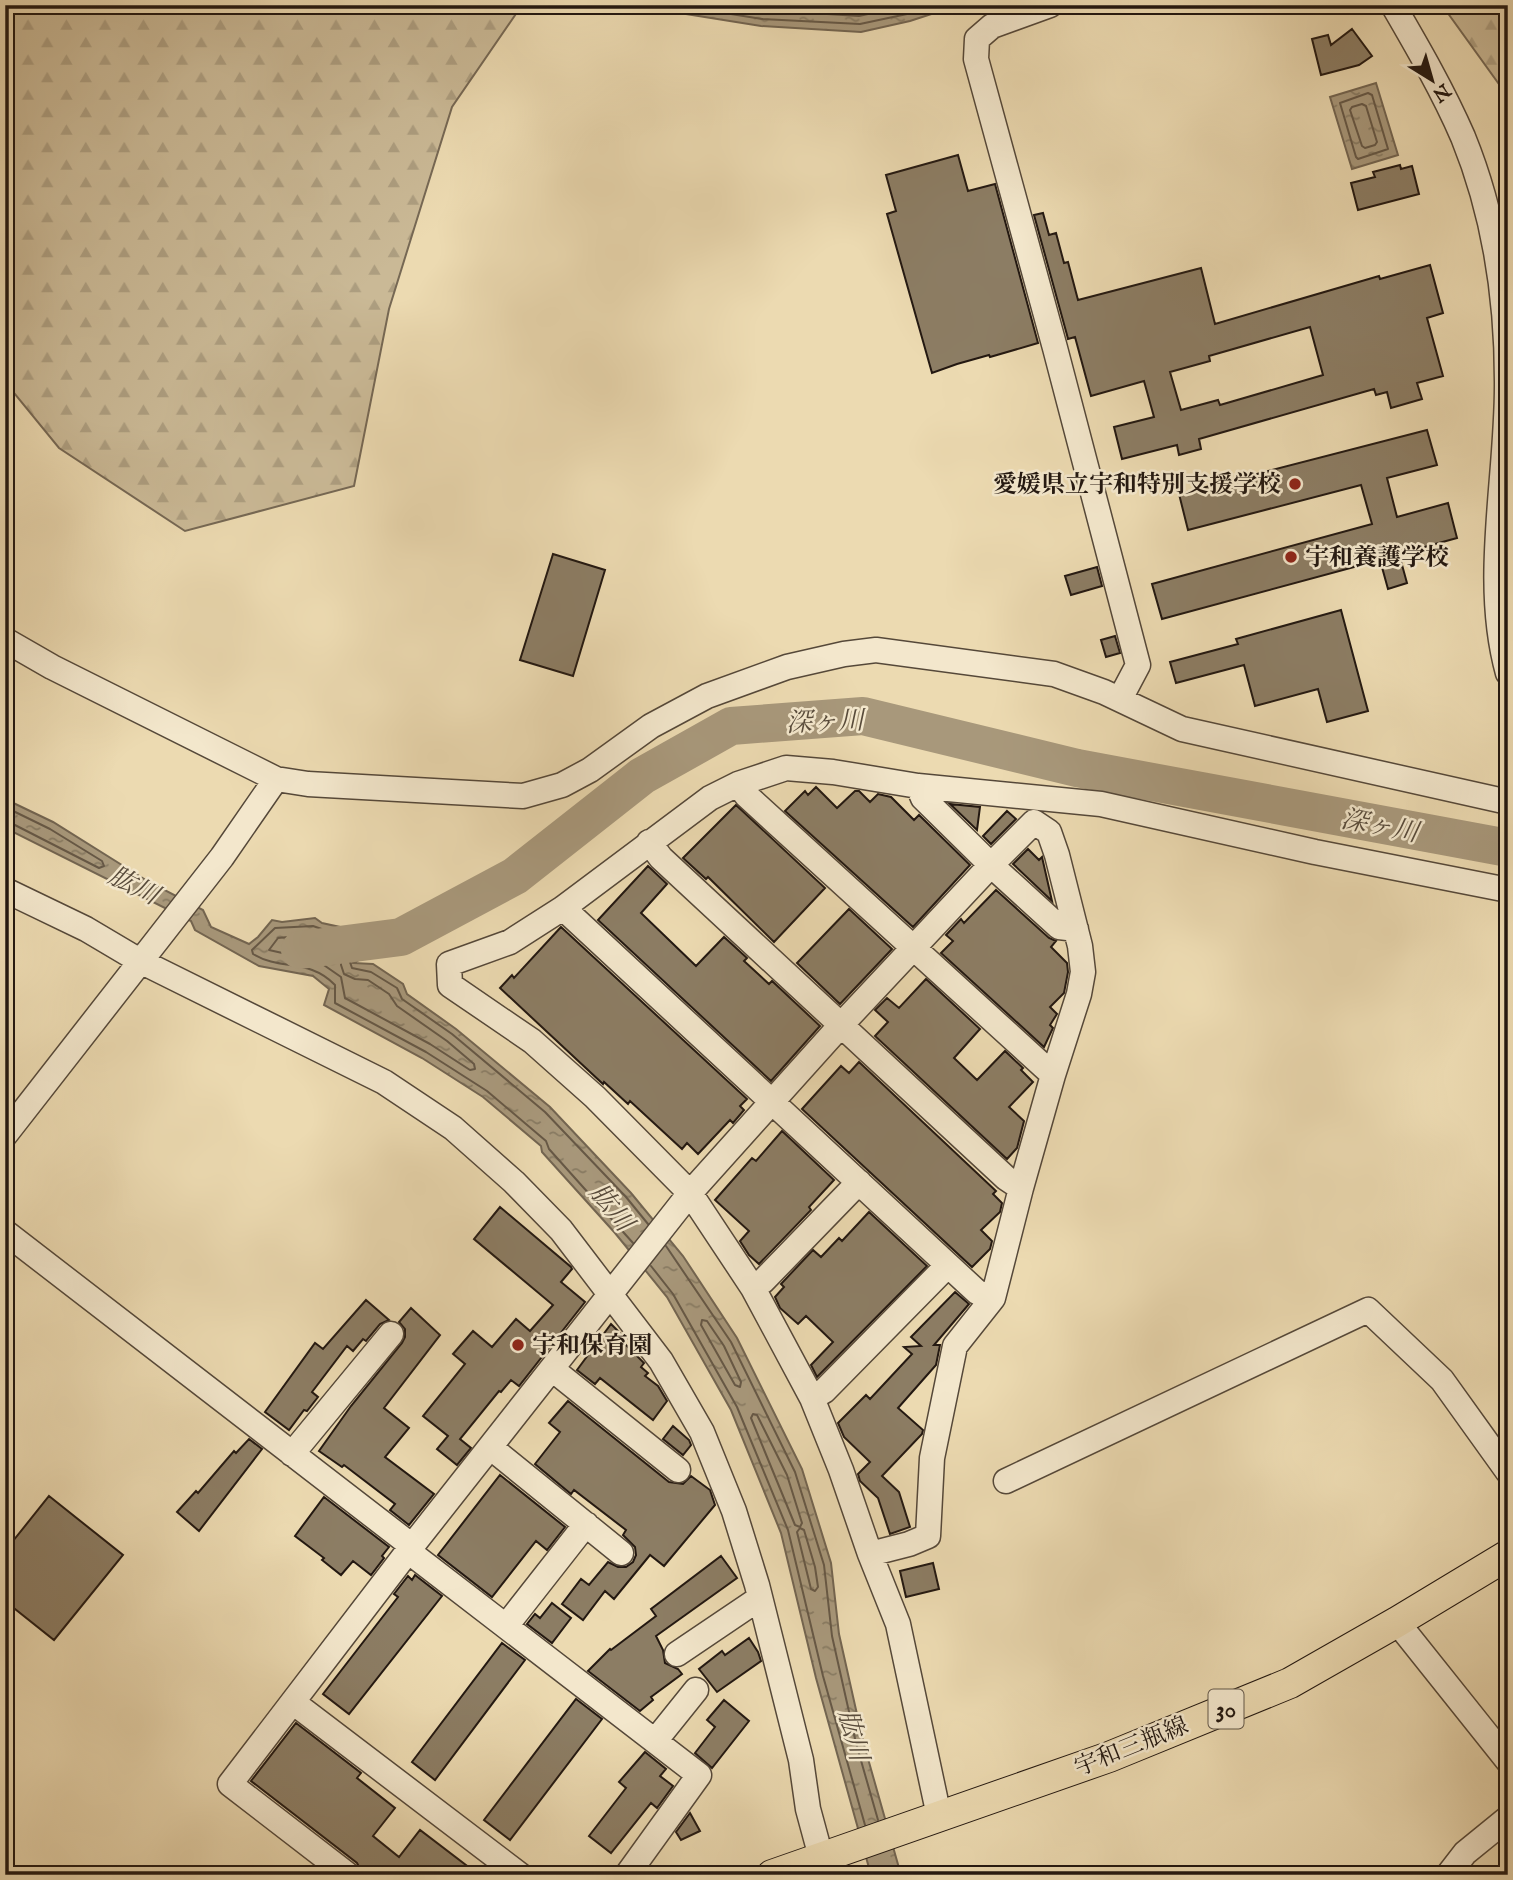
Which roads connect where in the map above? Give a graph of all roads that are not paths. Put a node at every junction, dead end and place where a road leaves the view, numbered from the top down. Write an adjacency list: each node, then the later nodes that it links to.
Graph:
1 (1050, 5): 5 (street)
2 (1393, 5): 4 (street)
3 (5, 640): 6 (street)
4 (1508, 673)
5 (1120, 699): 6 (street); 10 (street)
6 (276, 779): 19 (street)
7 (738, 784): 8 (street); 12 (street); 18 (street)
8 (918, 786): 9 (street); 13 (street)
9 (1018, 796): 11 (street); 15 (street)
10 (1508, 802)
11 (1034, 822): 13 (street); 17 (street)
12 (649, 842): 16 (street); 20 (street)
13 (991, 865): 17 (street); 18 (street)
14 (5, 890): 19 (street)
15 (1508, 890)
16 (563, 908): 22 (street); 26 (street)
17 (1076, 929): 21 (street)
18 (914, 947): 20 (street); 21 (street)
19 (144, 956): 23 (street); 30 (street)
20 (841, 1025): 22 (street); 25 (street)
21 (1053, 1075): 25 (street)
22 (773, 1101): 24 (street); 26 (street)
23 (5, 1135)
24 (859, 1182): 28 (street); 29 (street)
25 (1021, 1188): 31 (street)
26 (690, 1194): 29 (street); 30 (street)
27 (5, 1232): 36 (street)
28 (948, 1265): 31 (street); 34 (street)
29 (753, 1288): 34 (street)
30 (614, 1292): 33 (street); 45 (street)
31 (993, 1298): 43 (street)
32 (391, 1334): 36 (street)
33 (552, 1369): 35 (street); 37 (street)
34 (812, 1398): 43 (street)
35 (490, 1447): 40 (street); 41 (street)
36 (292, 1454): 41 (street)
37 (678, 1470)
38 (1508, 1472): 39 (street)
39 (1006, 1481)
40 (586, 1524): 42 (street); 47 (street)
41 (410, 1548): 47 (street); 50 (street)
42 (621, 1553)
43 (870, 1554): 54 (street)
44 (1508, 1555): 46 (main road, 宇和三瓶線 / 30)
45 (760, 1598): 48 (street); 55 (street)
46 (1397, 1622): 52 (street); 54 (main road, 宇和三瓶線 / 30)
47 (506, 1626): 51 (street)
48 (677, 1654)
49 (696, 1690): 51 (street)
50 (294, 1703): 56 (street); 57 (street)
51 (654, 1741): 58 (street)
52 (1508, 1760)
53 (1508, 1818): 60 (street)
54 (932, 1819): 55 (main road, 宇和三瓶線 / 30)
55 (827, 1855): 59 (main road, 宇和三瓶線 / 30)
56 (348, 1875)
57 (520, 1875)
58 (627, 1875)
59 (772, 1875)
60 (1448, 1875)

